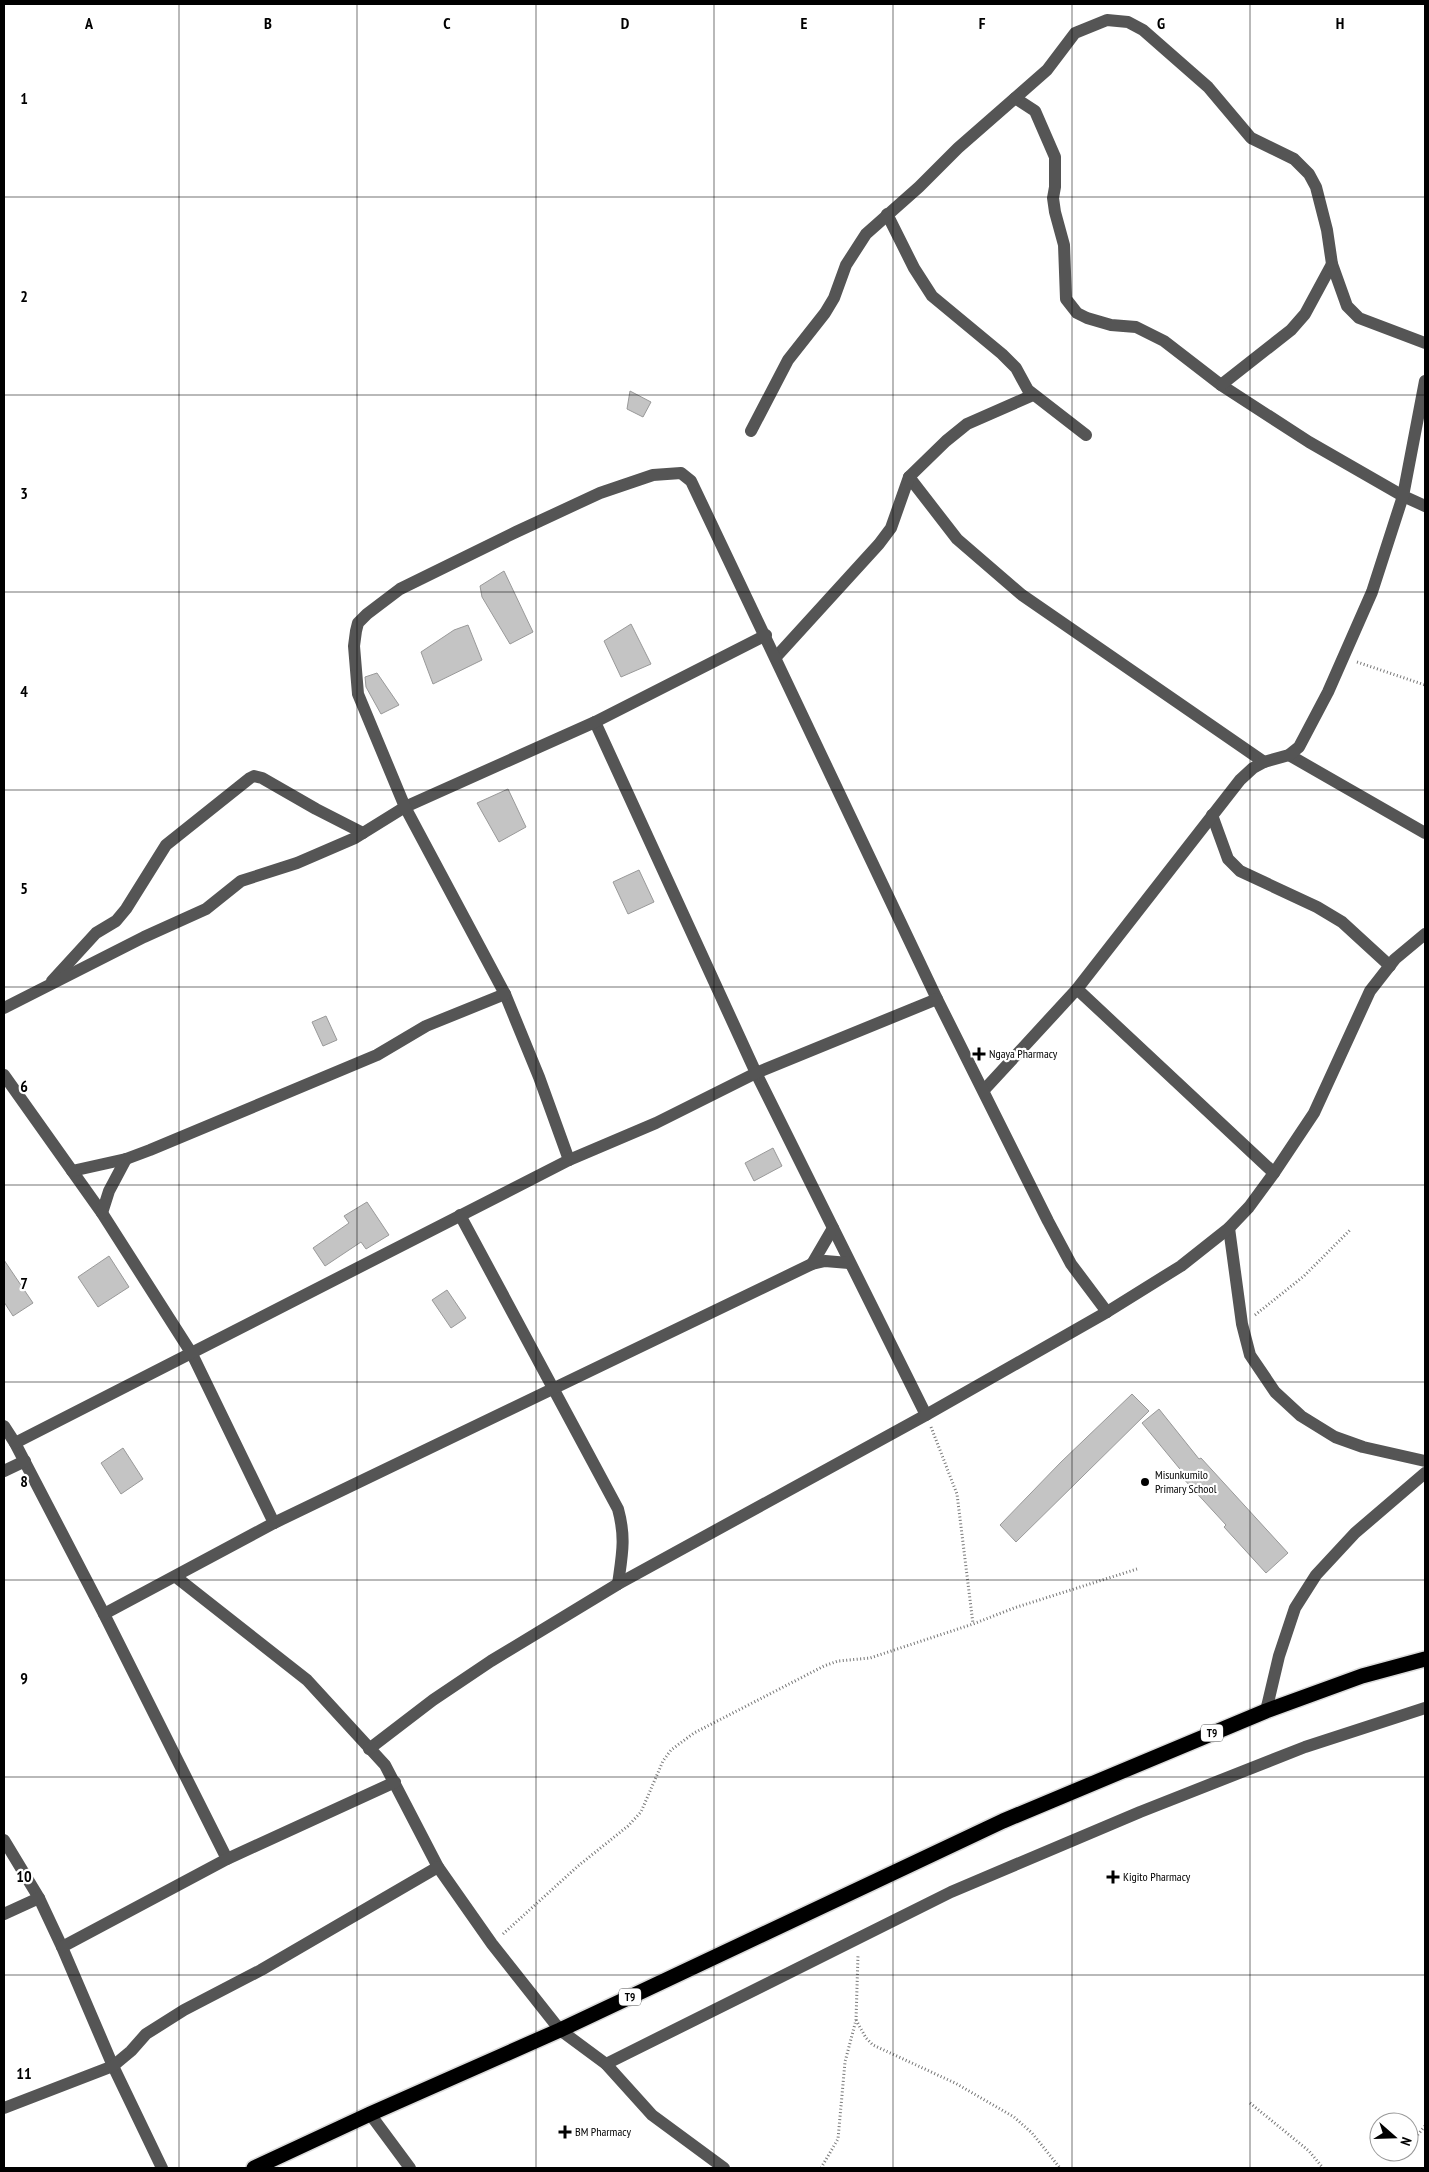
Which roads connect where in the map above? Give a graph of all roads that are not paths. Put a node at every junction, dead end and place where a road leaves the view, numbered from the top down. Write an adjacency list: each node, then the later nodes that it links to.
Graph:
1 (1015, 98): 2 (street); 3 (street); 6 (street)
2 (887, 214): 7 (street); 8 (street)
3 (1332, 264): 4 (street); 6 (street)
4 (1425, 343)
5 (1425, 381): 11 (street)
6 (1221, 385): 11 (street)
7 (1034, 395): 9 (street); 10 (street)
8 (751, 431)
9 (1086, 435)
10 (909, 477): 14 (street); 17 (street)
11 (1403, 496): 12 (street); 16 (street)
12 (1425, 506)
13 (766, 635): 14 (street); 15 (street); 18 (street)
14 (776, 657): 27 (street)
15 (595, 722): 18 (street); 29 (street)
16 (1289, 755): 17 (street); 21 (street)
17 (1264, 762): 19 (street)
18 (405, 808): 20 (street); 26 (street)
19 (1212, 815): 23 (street); 25 (street)
20 (363, 832): 24 (street); 24 (street)
21 (1425, 834)
22 (1425, 934): 23 (street)
23 (1390, 966): 35 (street)
24 (47, 986): 28 (street)
25 (1077, 989): 31 (street); 35 (street)
26 (505, 994): 32 (street); 33 (street)
27 (938, 999): 29 (street); 31 (street)
28 (4, 1008)
29 (756, 1073): 33 (street); 38 (street)
30 (4, 1075): 34 (street)
31 (984, 1090): 42 (street)
32 (126, 1159): 34 (street); 36 (street)
33 (570, 1160): 37 (street)
34 (72, 1170): 36 (street)
35 (1274, 1173): 39 (street)
36 (102, 1213): 43 (street)
37 (460, 1215): 43 (street); 44 (street)
38 (833, 1228): 40 (street); 41 (street)
39 (1229, 1228): 42 (street); 49 (street)
40 (849, 1263): 41 (street); 45 (street)
41 (812, 1264): 44 (street)
42 (1107, 1312): 45 (street)
43 (192, 1354): 47 (street); 52 (street)
44 (555, 1389): 52 (street); 54 (street)
45 (926, 1415): 54 (street)
46 (4, 1426): 47 (street)
47 (15, 1443): 48 (street)
48 (24, 1461): 50 (street); 55 (street)
49 (1425, 1461)
50 (4, 1471)
51 (1425, 1473): 58 (street)
52 (274, 1523): 53 (street)
53 (176, 1577): 55 (street); 59 (street)
54 (618, 1584): 59 (street)
55 (104, 1614): 62 (street)
56 (1425, 1659): 58 (highway, T9)
57 (1425, 1708): 68 (street)
58 (1266, 1710): 67 (highway, T9)
59 (369, 1749): 60 (street)
60 (395, 1782): 62 (street); 63 (street)
61 (4, 1840): 64 (street)
62 (227, 1859): 66 (street)
63 (438, 1867): 67 (street); 69 (street)
64 (39, 1898): 65 (street); 66 (street)
65 (4, 1914)
66 (62, 1947): 69 (street)
67 (560, 2030): 68 (street); 71 (highway, T9)
68 (606, 2064): 75 (street)
69 (113, 2066): 70 (street); 72 (street)
70 (4, 2108)
71 (370, 2114): 73 (highway, T9); 74 (street)
72 (162, 2168)
73 (254, 2168)
74 (410, 2168)
75 (724, 2168)

